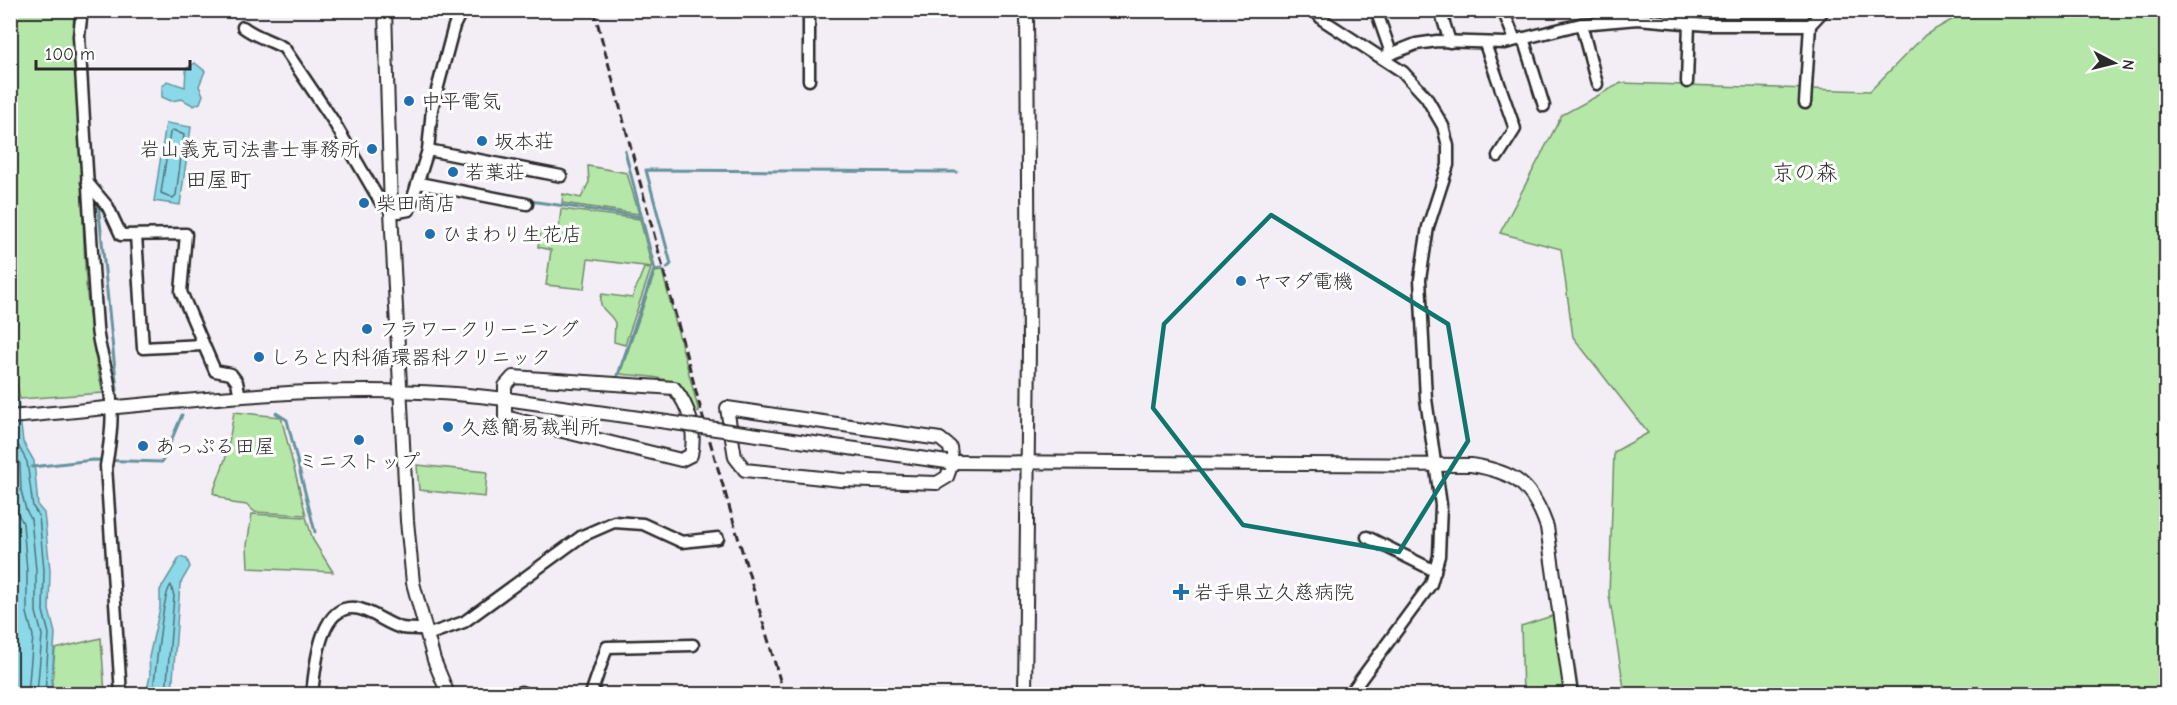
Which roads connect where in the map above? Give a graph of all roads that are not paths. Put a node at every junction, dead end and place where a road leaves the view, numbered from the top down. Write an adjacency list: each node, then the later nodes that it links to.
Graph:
1 (82, 10): 27 (street)
2 (385, 10): 30 (street)
3 (462, 10): 24 (street)
4 (809, 10): 19 (street)
5 (1027, 10): 39 (street)
6 (1314, 10): 18 (street)
7 (1376, 10): 18 (street)
8 (1440, 10): 16 (street)
9 (1503, 10): 15 (street)
10 (1824, 10): 13 (street)
11 (1581, 24): 12 (street); 15 (street); 21 (street)
12 (1689, 24): 13 (street); 20 (street)
13 (1810, 25): 22 (street)
14 (243, 27): 30 (street)
15 (1519, 39): 17 (street); 23 (street)
16 (1450, 42): 17 (street); 18 (street)
17 (1485, 44): 25 (street)
18 (1387, 55): 40 (street)
19 (809, 80)
20 (1687, 82)
21 (1597, 84)
22 (1804, 103)
23 (1544, 106)
24 (428, 150): 26 (street); 28 (street)
25 (1498, 156)
26 (561, 176)
27 (87, 182): 31 (street); 36 (street)
28 (420, 183): 29 (street); 30 (street)
29 (527, 204)
30 (391, 211): 33 (street)
31 (136, 235): 32 (street); 32 (street)
32 (203, 345): 34 (street)
33 (400, 390): 34 (street); 35 (street); 44 (street)
34 (240, 397): 36 (street)
35 (508, 399): 35 (street); 38 (street, bridge)
36 (111, 407): 37 (street); 46 (street)
37 (10, 417)
38 (950, 462): 38 (street); 39 (street)
39 (1028, 463): 40 (street); 50 (street)
40 (1435, 465): 43 (street); 52 (street)
41 (1367, 537): 43 (street)
42 (718, 538): 44 (street)
43 (1435, 571): 51 (street)
44 (426, 632): 47 (street); 48 (street)
45 (693, 645): 49 (street)
46 (121, 694)
47 (312, 694)
48 (448, 694)
49 (591, 694)
50 (1025, 694)
51 (1350, 694)
52 (1571, 694)

